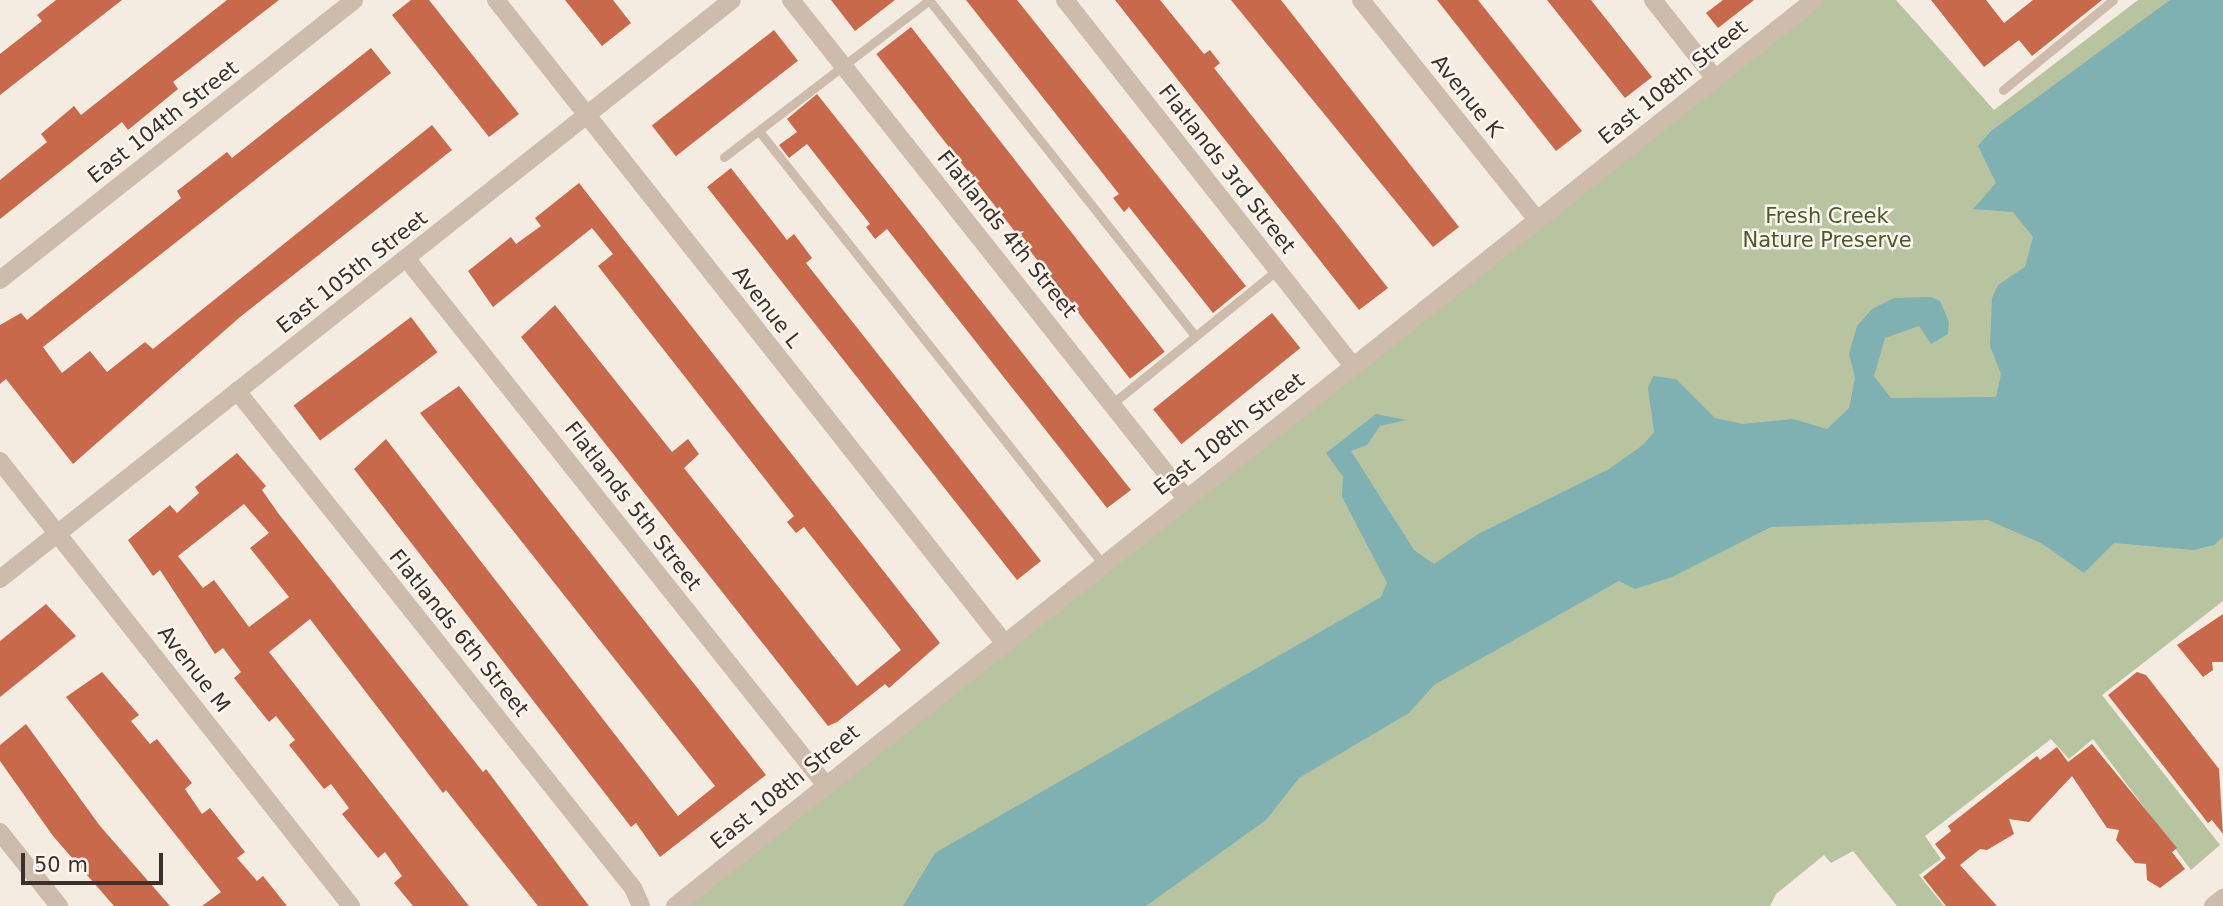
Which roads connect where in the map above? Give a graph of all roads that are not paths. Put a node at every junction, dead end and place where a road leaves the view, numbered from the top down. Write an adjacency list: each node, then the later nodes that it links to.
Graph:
1 (354, 0): 20 (street, East 104th Street)
2 (496, 0): 14 (street, Avenue L)
3 (732, 0): 14 (street, East 105th Street)
4 (791, 0): 11 (street, Flatlands 4th Street)
5 (929, 0): 11 (lane); 21 (lane)
6 (1065, 0): 19 (street, Flatlands 3rd Street)
7 (1361, 0): 17 (street, Avenue K)
8 (1653, 0): 12 (street)
9 (1814, 0): 12 (street, East 108th Street)
10 (2113, 0): 13 (lane)
11 (844, 67): 15 (lane); 24 (street, Flatlands 4th Street)
12 (1714, 77): 17 (street, East 108th Street)
13 (2003, 90)
14 (587, 115): 18 (street, East 105th Street); 30 (street, Avenue L)
15 (759, 131): 16 (lane); 28 (lane)
16 (724, 158)
17 (1537, 220): 22 (street, East 108th Street)
18 (406, 258): 23 (street, East 105th Street); 31 (street, Flatlands 5th Street)
19 (1277, 270): 21 (lane); 22 (street, Flatlands 3rd Street)
20 (0, 280)
21 (1195, 336): 24 (lane)
22 (1353, 366): 26 (street, East 108th Street)
23 (237, 391): 27 (street, East 105th Street); 36 (street, Flatlands 6th Street)
24 (1113, 403): 26 (street, Flatlands 4th Street)
25 (0, 461): 27 (street, Avenue M)
26 (1186, 498): 28 (street, East 108th Street)
27 (57, 533): 29 (street, East 105th Street); 35 (street, Avenue M)
28 (1102, 563): 30 (street, East 108th Street)
29 (0, 579)
30 (1003, 641): 31 (street, East 108th Street)
31 (824, 783): 37 (street, East 108th Street)
32 (0, 832): 34 (street)
33 (2223, 898): 38 (street)
34 (59, 906)
35 (351, 906)
36 (641, 906)
37 (675, 906)
38 (2213, 906)

